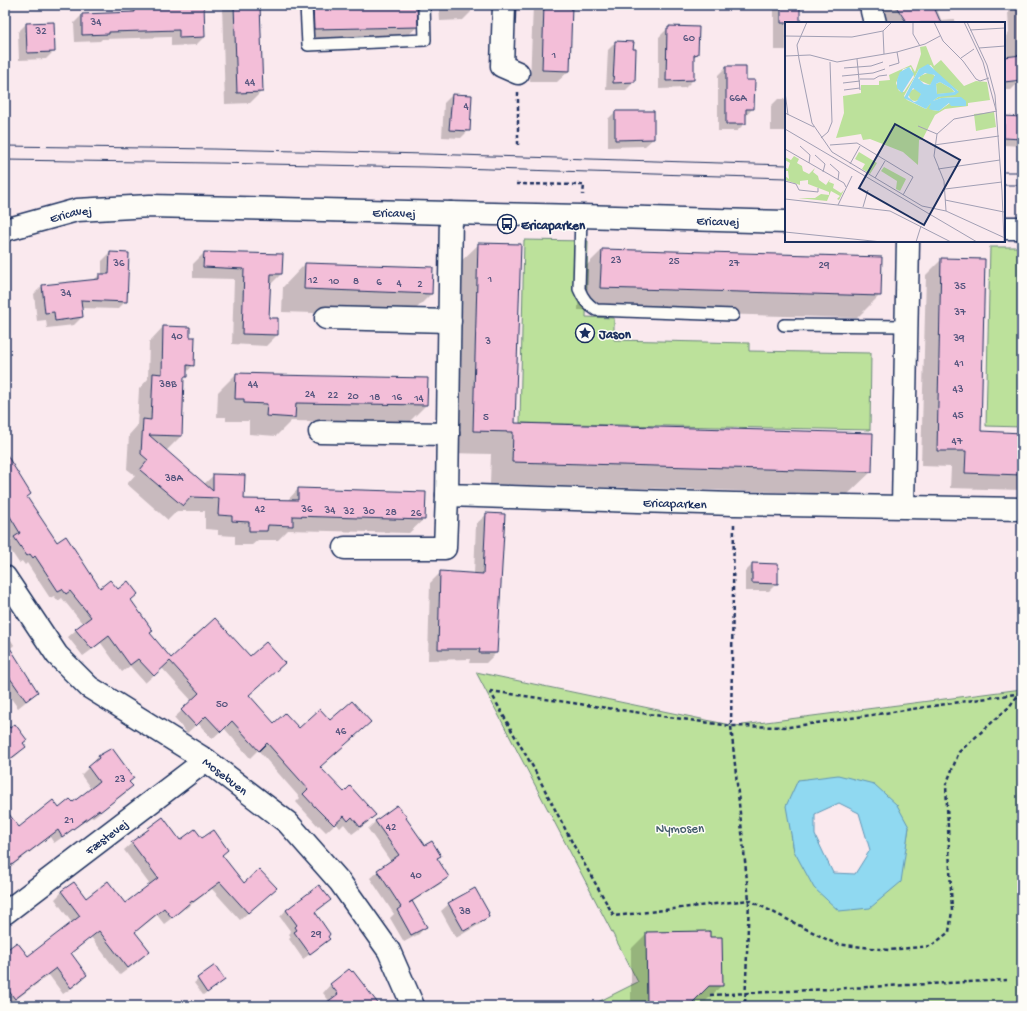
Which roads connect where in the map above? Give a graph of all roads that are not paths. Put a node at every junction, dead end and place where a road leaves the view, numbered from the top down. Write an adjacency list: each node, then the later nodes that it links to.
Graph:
1 (306, 5): 2 (lane)
2 (424, 5)
3 (504, 5): 6 (street)
4 (872, 5): 5 (street)
5 (875, 22)
6 (518, 73)
7 (452, 213): 8 (street, Ericavej); 12 (street, Ericavej); 16 (street)
8 (582, 216): 9 (street, Ericavej); 14 (lane)
9 (785, 222)
10 (1005, 228): 11 (street)
11 (1022, 228)
12 (5, 230)
13 (908, 242): 18 (street)
14 (733, 315)
15 (326, 318): 16 (street)
16 (450, 321): 20 (street)
17 (784, 325): 18 (lane)
18 (906, 326): 22 (street)
19 (320, 432): 20 (street)
20 (448, 434): 21 (street)
21 (447, 495): 22 (street, Ericaparken); 24 (street)
22 (903, 506): 23 (street, Ericaparken)
23 (1022, 509)
24 (346, 548)
25 (5, 577): 26 (street, Mosebuen)
26 (206, 760): 27 (street, Fæstevej); 28 (street, Mosebuen)
27 (5, 913)
28 (413, 1006)

